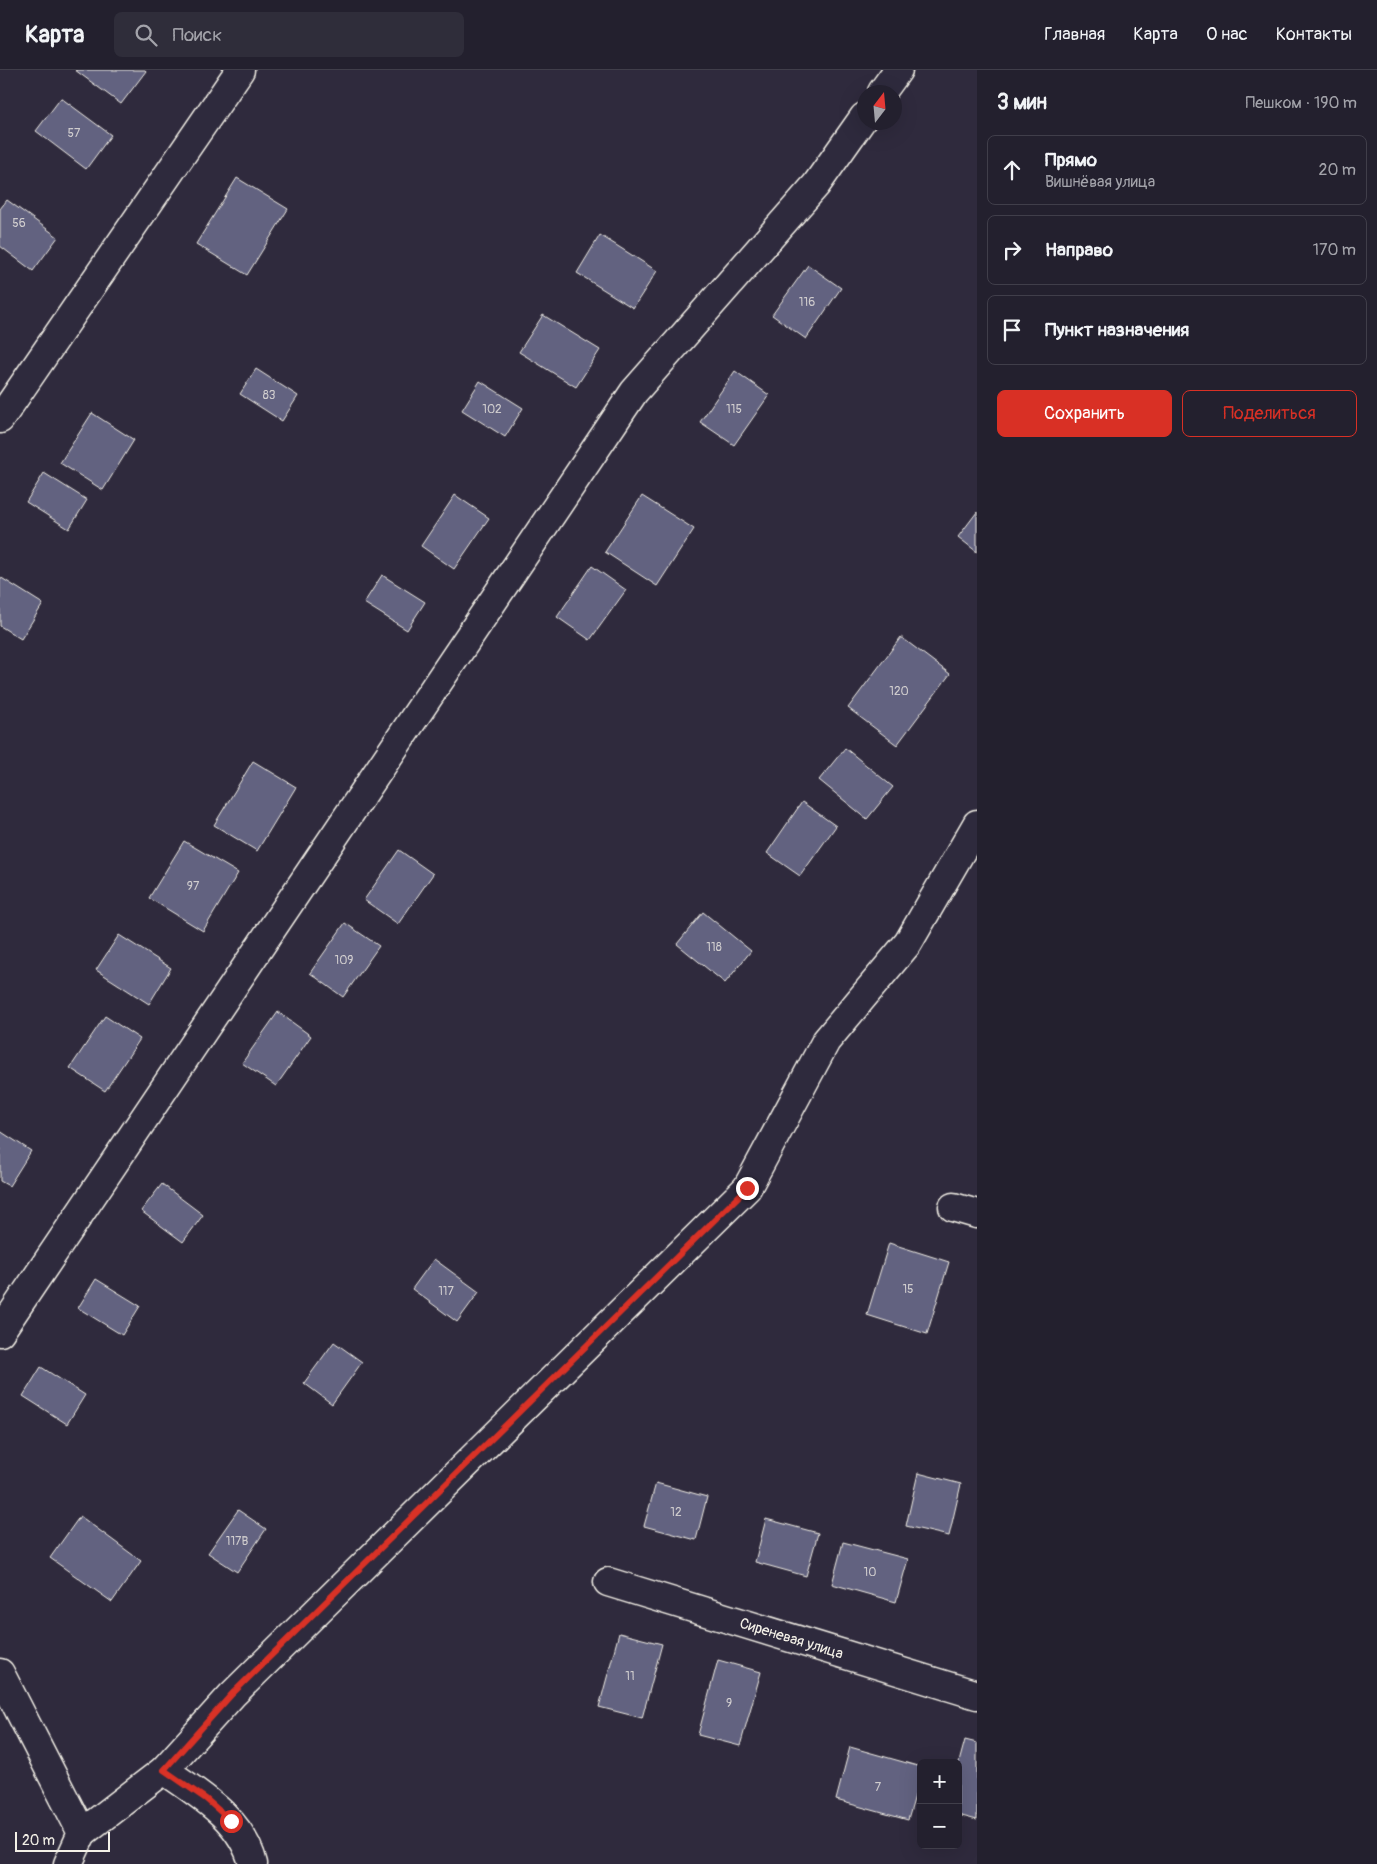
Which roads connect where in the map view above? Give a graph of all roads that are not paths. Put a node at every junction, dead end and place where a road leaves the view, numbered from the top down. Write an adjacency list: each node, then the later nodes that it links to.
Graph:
1 (240, 70): 5 (street)
2 (898, 70): 3 (street)
3 (887, 85)
4 (857, 127): 7 (street)
5 (0, 419)
6 (977, 824): 11 (street)
7 (0, 1332)
8 (608, 1582): 10 (street, Сиреневая улица)
9 (0, 1673): 12 (street)
10 (977, 1695)
11 (164, 1770): 12 (street); 14 (street)
12 (82, 1832): 13 (street)
13 (68, 1864)
14 (253, 1864)

